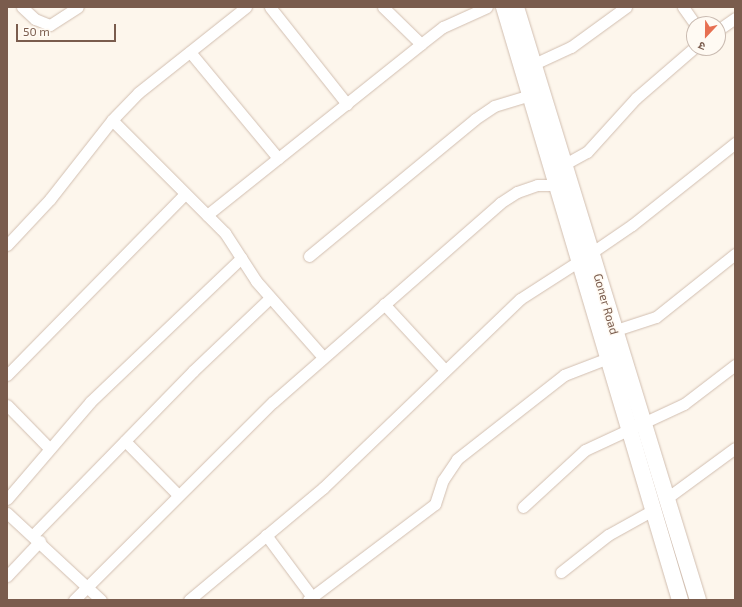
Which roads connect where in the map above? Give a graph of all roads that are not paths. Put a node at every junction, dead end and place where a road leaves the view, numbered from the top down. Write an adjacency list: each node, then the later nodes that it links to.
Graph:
1 (22, 7): 2 (street)
2 (78, 7)
3 (246, 7): 15 (street)
4 (270, 7): 19 (street)
5 (383, 7): 14 (street)
6 (487, 7): 14 (street)
7 (504, 7): 18 (street, Goner Road)
8 (516, 7): 17 (street, Goner Road)
9 (626, 7): 17 (street)
10 (683, 7): 11 (street)
11 (689, 16)
12 (735, 18): 13 (street)
13 (726, 24)
14 (421, 44): 19 (street)
15 (190, 52): 20 (street); 22 (street)
16 (686, 55): 23 (street)
17 (534, 64): 23 (street, Goner Road)
18 (530, 95): 24 (street, Goner Road); 29 (street)
19 (347, 104): 22 (street)
20 (112, 120): 25 (street); 27 (street)
21 (735, 143): 30 (street)
22 (278, 158): 26 (street)
23 (565, 164): 30 (street, Goner Road)
24 (558, 185): 30 (street, Goner Road); 33 (street)
25 (185, 194): 26 (street); 39 (street)
26 (207, 215): 31 (street)
27 (7, 245)
28 (735, 254): 34 (street)
29 (309, 256)
30 (585, 257): 34 (street, Goner Road); 36 (street, Goner Road); 38 (street)
31 (241, 258): 32 (street); 43 (street)
32 (270, 298): 35 (street); 42 (street)
33 (384, 304): 35 (street); 38 (street)
34 (613, 332): 41 (street, Goner Road)
35 (323, 357): 45 (street)
36 (608, 358): 41 (street, Goner Road); 56 (street)
37 (735, 365): 41 (street)
38 (445, 370): 51 (street)
39 (7, 375)
40 (7, 405): 43 (street)
41 (637, 426): 47 (street, Goner Road); 48 (street); 49 (street, Goner Road)
42 (125, 441): 45 (street); 52 (street)
43 (48, 447): 46 (street)
44 (735, 448): 47 (street)
45 (178, 495): 55 (street)
46 (7, 498)
47 (667, 498): 61 (street, Goner Road)
48 (523, 507)
49 (653, 510): 53 (street); 60 (street, Goner Road)
50 (7, 513): 52 (street)
51 (266, 535): 56 (street); 59 (street)
52 (37, 538): 54 (street); 55 (street)
53 (561, 572)
54 (7, 576)
55 (88, 586): 57 (street); 58 (street)
56 (310, 599)
57 (74, 600)
58 (101, 600)
59 (189, 600)
60 (680, 600)
61 (698, 600)

